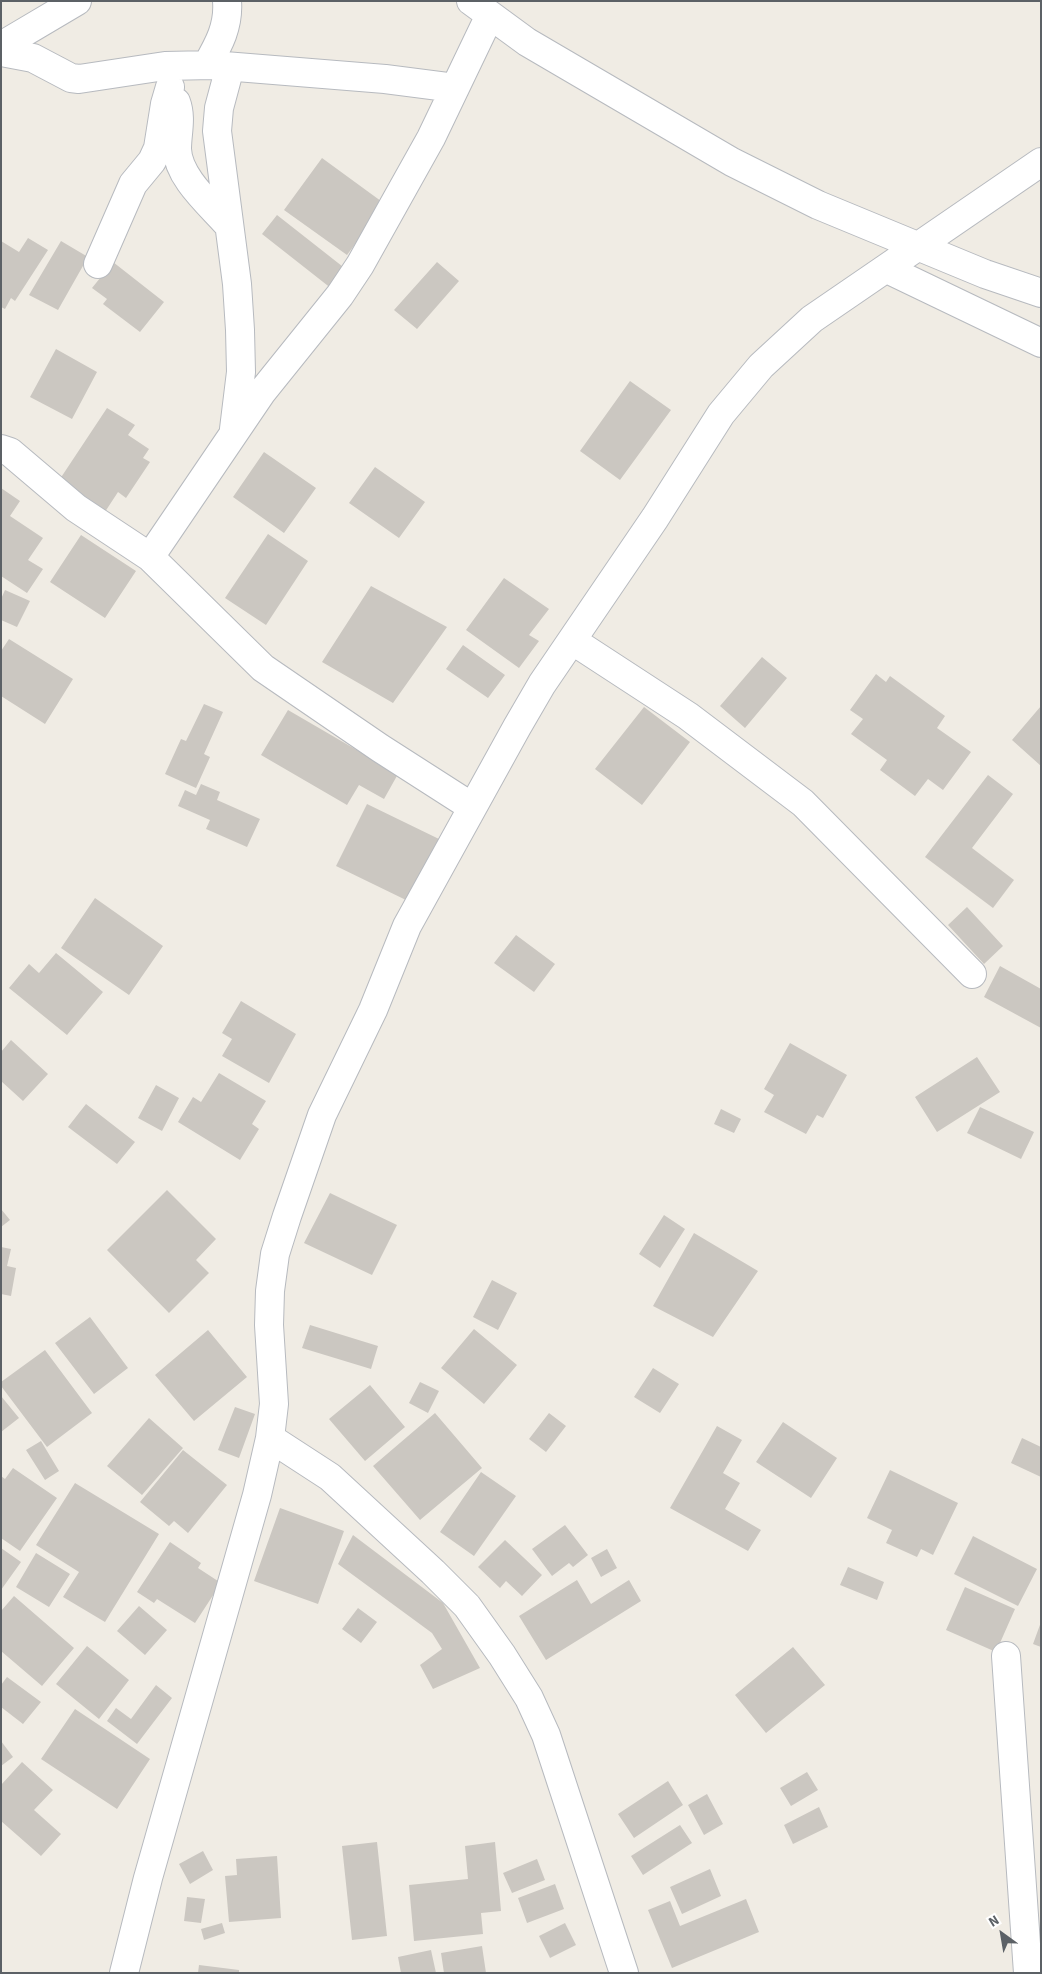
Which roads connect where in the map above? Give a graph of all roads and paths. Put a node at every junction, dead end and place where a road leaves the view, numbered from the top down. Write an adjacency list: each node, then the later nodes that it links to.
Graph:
1 (77, 1): 4 (street)
2 (227, 1): 6 (street)
3 (480, 8): 8 (street); 11 (street)
4 (1, 46)
5 (1, 52): 7 (street)
6 (218, 66): 7 (street); 8 (street); 10 (street)
7 (168, 76): 10 (street); 12 (street)
8 (455, 88): 16 (street)
9 (1041, 162): 11 (street)
10 (229, 226): 16 (street)
11 (916, 247): 13 (street); 14 (street)
12 (98, 264)
13 (887, 269): 15 (street); 19 (street)
14 (1041, 293)
15 (1041, 343)
16 (234, 432): 18 (street)
17 (1, 449): 18 (street)
18 (150, 557): 20 (street)
19 (572, 641): 20 (street); 21 (street)
20 (472, 806): 22 (street)
21 (972, 974)
22 (270, 1438): 24 (street); 25 (street)
23 (1006, 1656): 26 (street)
24 (124, 1973)
25 (624, 1973)
26 (1028, 1973)

